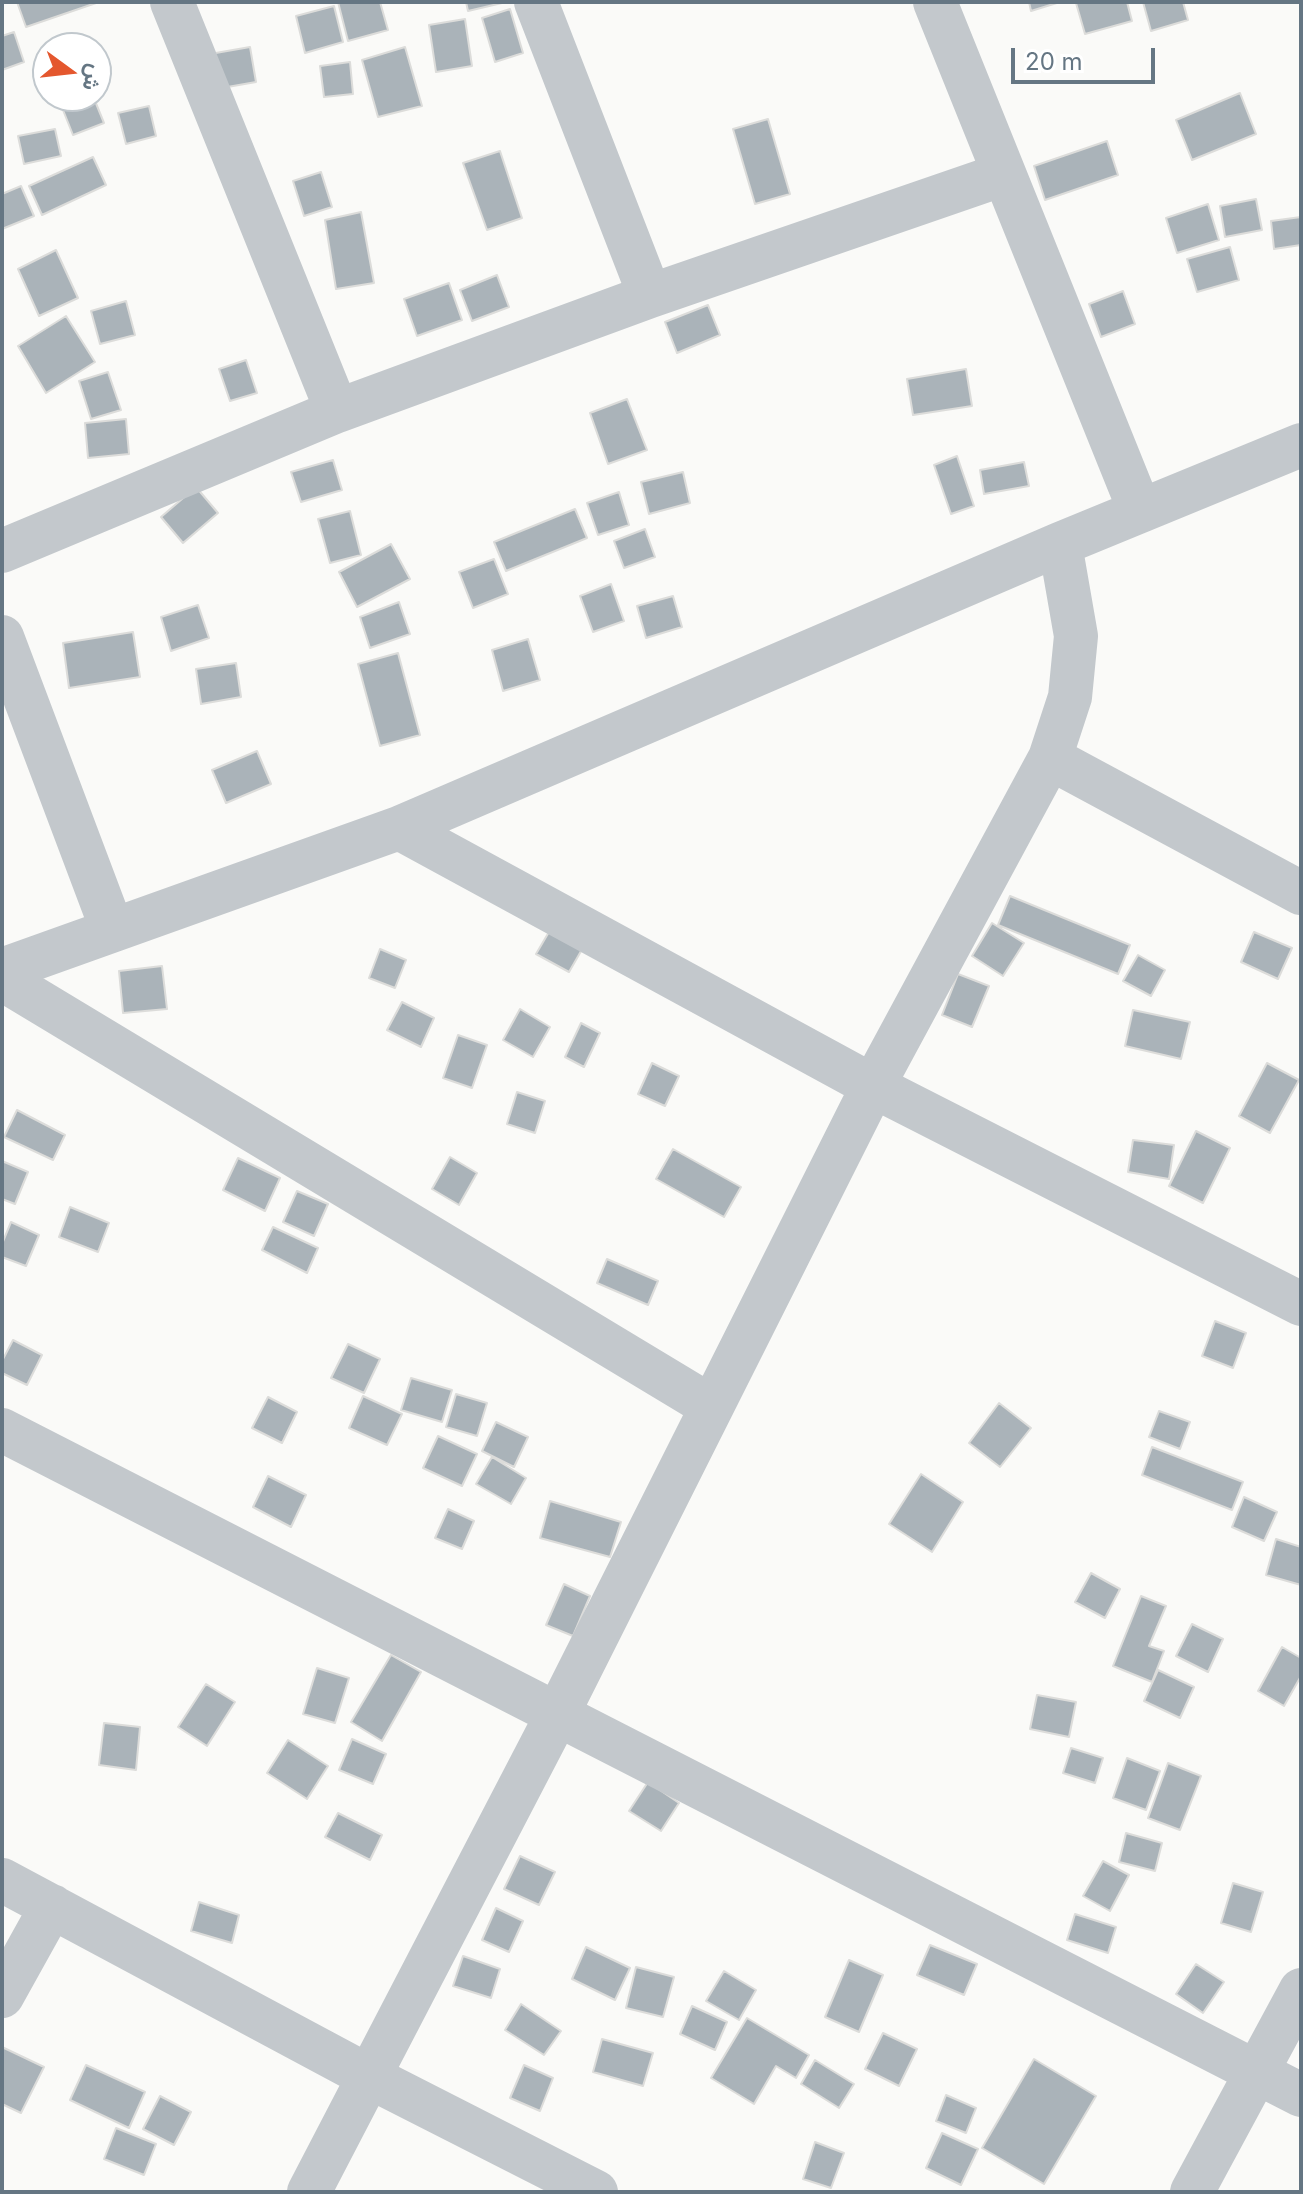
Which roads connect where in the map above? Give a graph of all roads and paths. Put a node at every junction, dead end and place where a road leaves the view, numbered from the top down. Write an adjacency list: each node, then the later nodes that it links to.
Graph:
1 (172, 2): 6 (street)
2 (536, 2): 5 (street)
3 (935, 2): 4 (street)
4 (1004, 174): 5 (street); 8 (street)
5 (650, 296): 6 (street)
6 (337, 411): 10 (street)
7 (1301, 445): 8 (street)
8 (1140, 511): 9 (street)
9 (1060, 544): 12 (street); 13 (street)
10 (2, 551)
11 (2, 637): 15 (street)
12 (1050, 758): 14 (street); 18 (street)
13 (399, 828): 15 (street); 18 (street)
14 (1301, 893)
15 (112, 929): 16 (street)
16 (2, 970)
17 (2, 979): 20 (street)
18 (873, 1086): 19 (street); 20 (street)
19 (1301, 1304)
20 (712, 1407): 22 (street)
21 (2, 1430): 22 (street)
22 (556, 1717): 27 (street); 28 (street)
23 (2, 1880): 24 (street)
24 (52, 1906): 26 (street); 28 (street)
25 (1301, 1990): 27 (street)
26 (2, 1996)
27 (1257, 2071): 29 (street); 32 (street)
28 (368, 2076): 30 (street); 31 (street)
29 (1301, 2095)
30 (309, 2192)
31 (596, 2192)
32 (1192, 2192)

